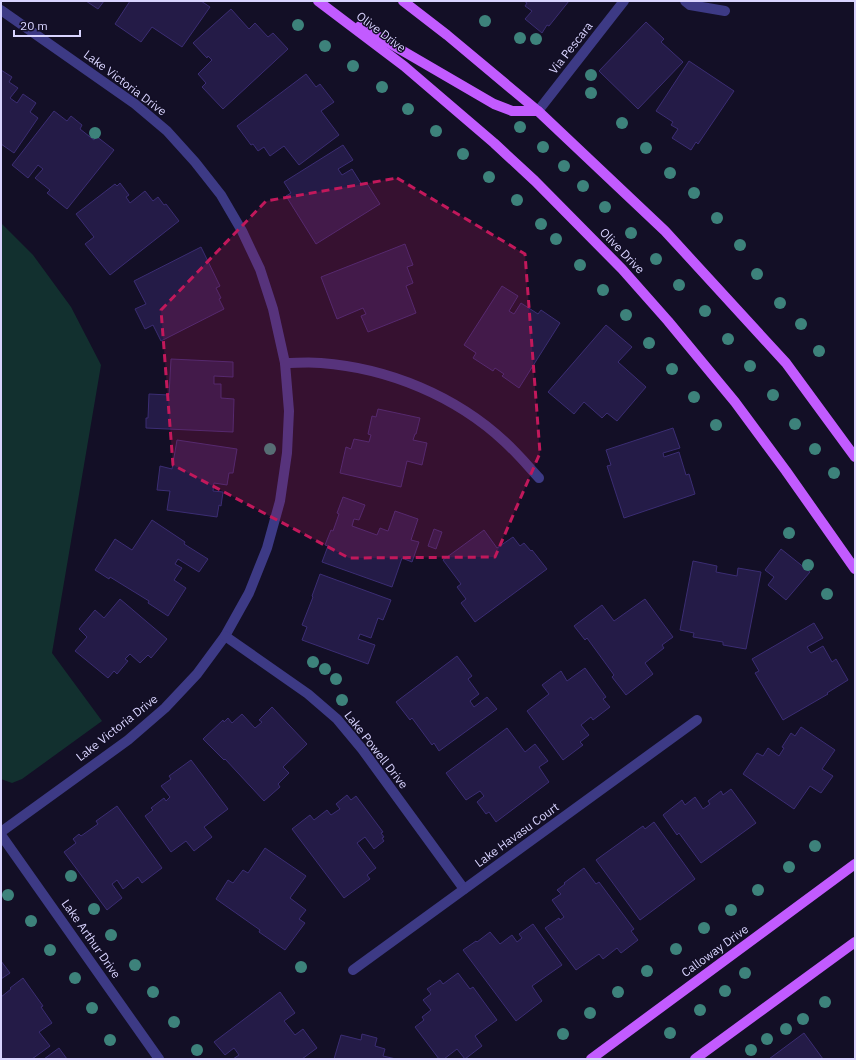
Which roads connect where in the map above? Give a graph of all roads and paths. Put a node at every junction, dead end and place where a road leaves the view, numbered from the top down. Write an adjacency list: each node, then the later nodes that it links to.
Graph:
1 (403, 1): 7 (main road)
2 (624, 1): 7 (street, Via Pescara)
3 (685, 1): 6 (street)
4 (320, 2): 7 (main road); 11 (main road, Olive Drive)
5 (1, 10): 8 (street, Lake Victoria Drive)
6 (725, 10)
7 (538, 111): 9 (main road)
8 (285, 363): 10 (street); 12 (street, Lake Victoria Drive)
9 (855, 457)
10 (538, 478)
11 (855, 570)
12 (225, 636): 14 (street, Lake Victoria Drive); 17 (street, Lake Powell Drive)
13 (697, 720): 17 (street, Lake Havasu Court)
14 (1, 832)
15 (1, 835): 20 (street, Lake Arthur Drive)
16 (855, 864): 21 (main road, Calloway Drive)
17 (464, 889): 19 (street, Lake Havasu Court)
18 (855, 942): 22 (main road)
19 (353, 970)
20 (159, 1059)
21 (591, 1059)
22 (695, 1059)

